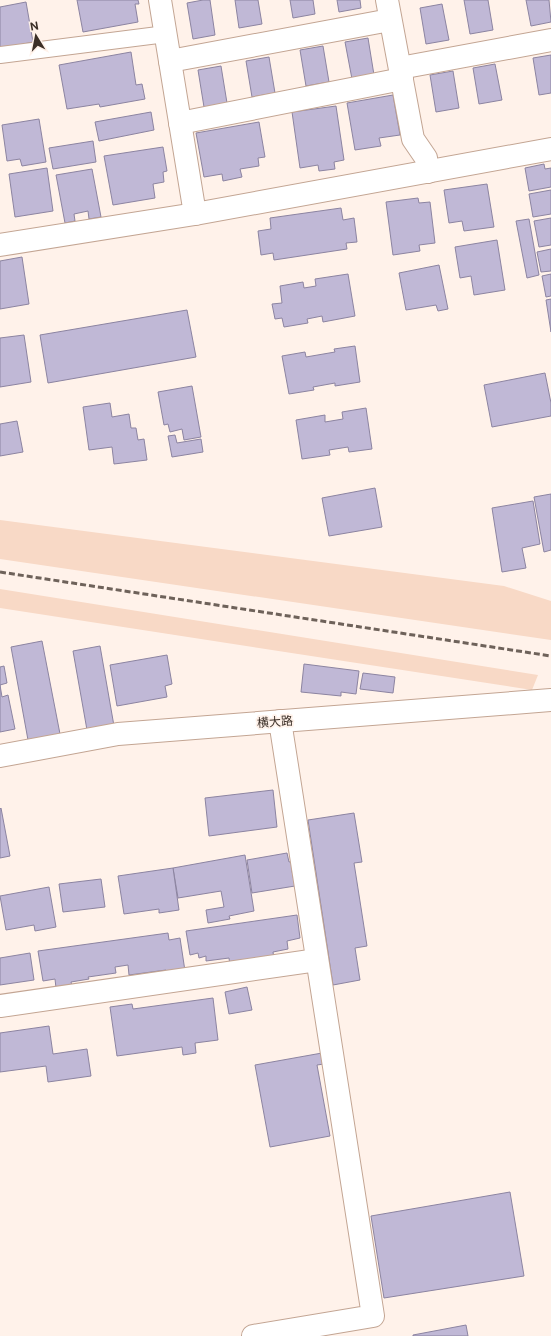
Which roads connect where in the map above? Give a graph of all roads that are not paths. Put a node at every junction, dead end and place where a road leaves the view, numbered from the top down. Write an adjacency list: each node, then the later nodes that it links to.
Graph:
1 (160, 0): 3 (street)
2 (388, 10): 6 (street); 7 (street)
3 (166, 34): 5 (lane); 6 (street)
4 (551, 40): 7 (street)
5 (0, 55)
6 (170, 61): 8 (street)
7 (401, 73): 8 (street); 10 (street)
8 (180, 123): 11 (street)
9 (551, 149): 10 (street)
10 (428, 172): 11 (street)
11 (195, 214): 12 (street)
12 (0, 245)
13 (551, 700): 14 (street, 横大路)
14 (280, 721): 15 (street, 横大路); 16 (street)
15 (0, 756)
16 (317, 960): 17 (street); 18 (street)
17 (0, 1006)
18 (253, 1336)

